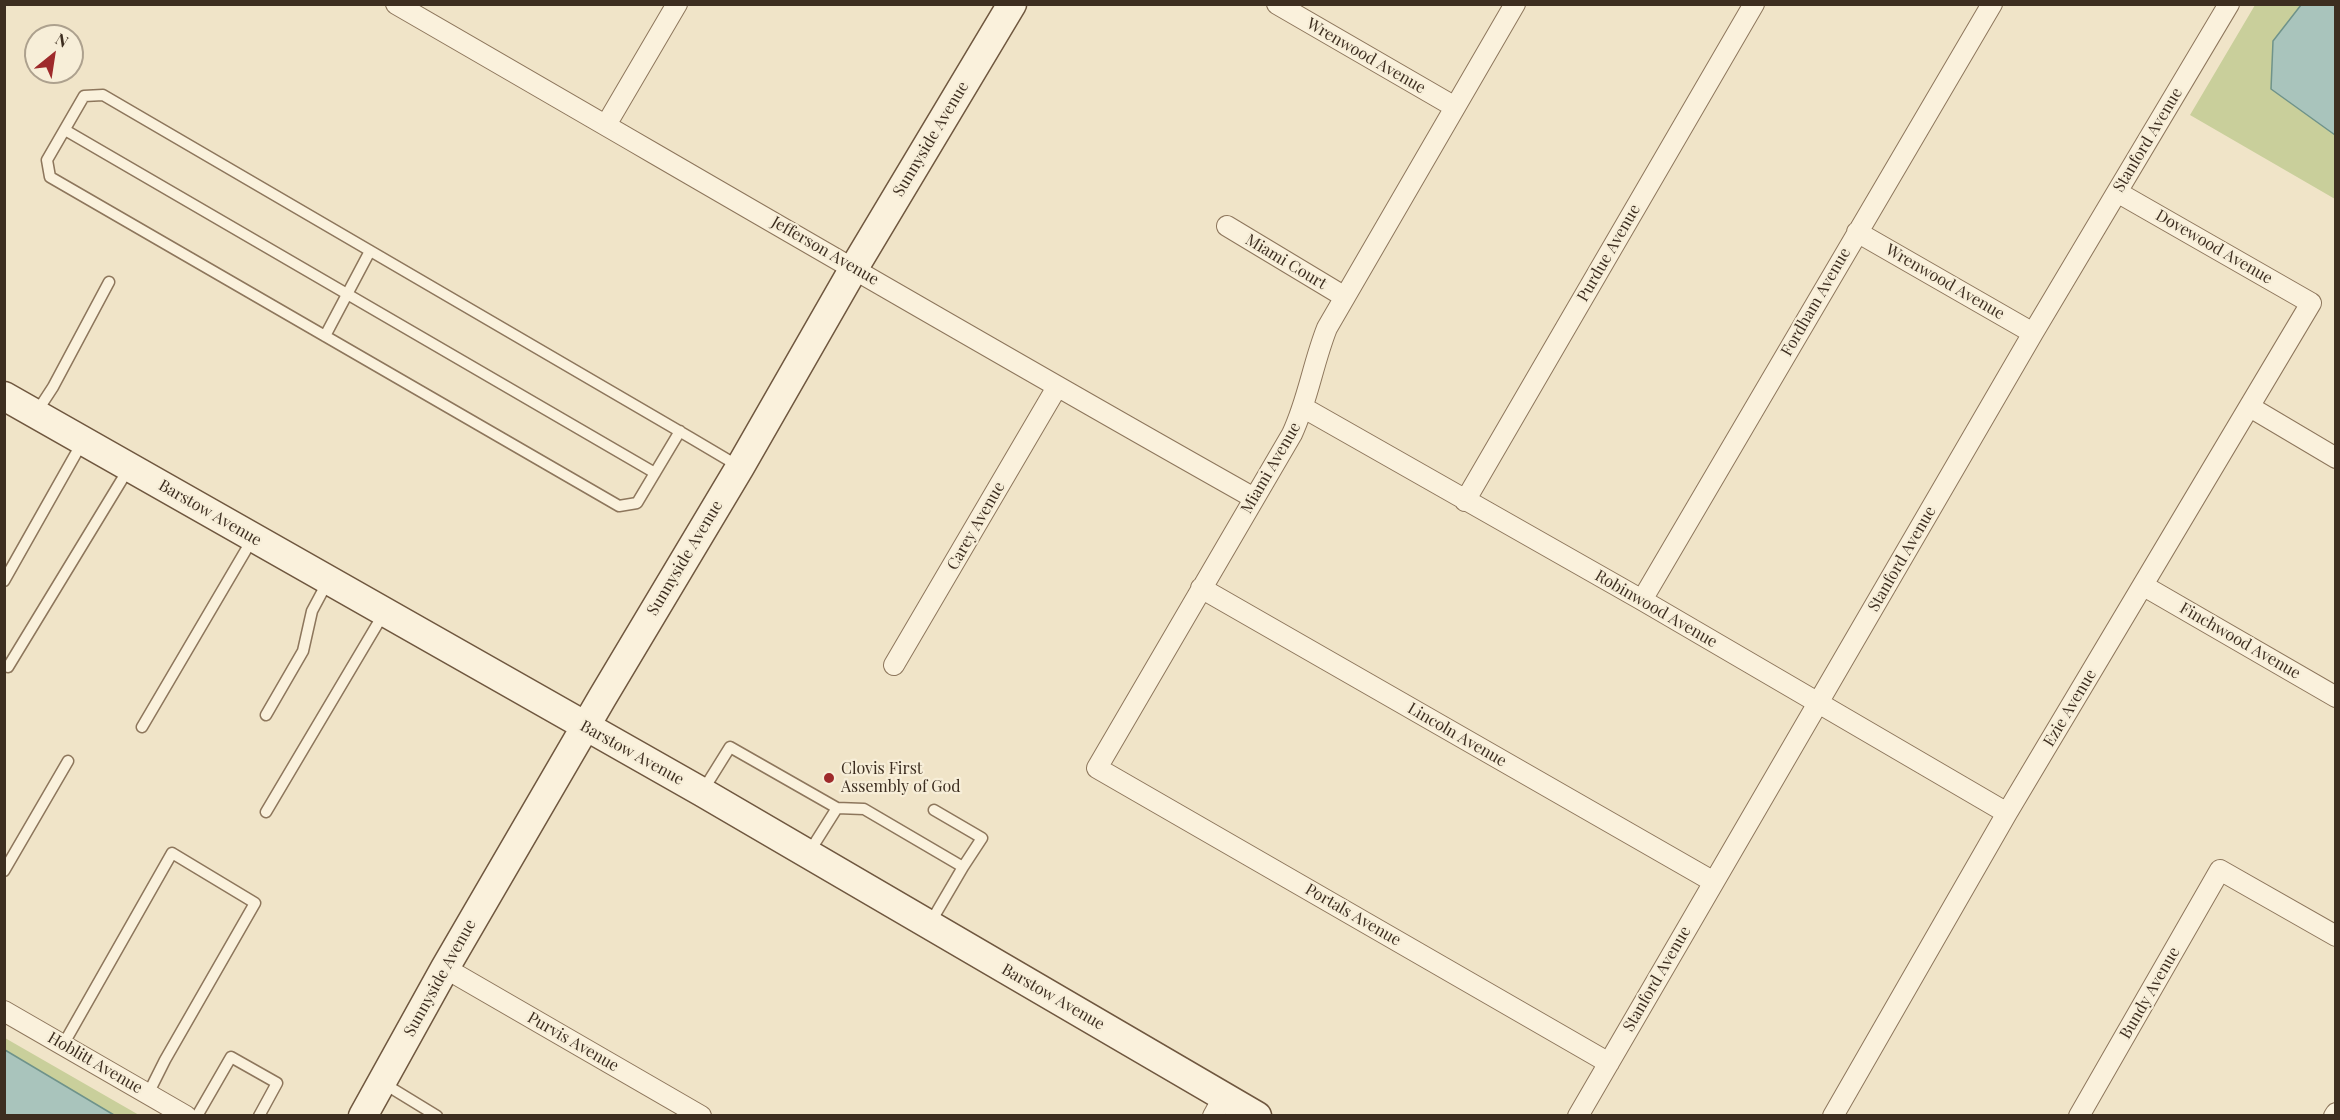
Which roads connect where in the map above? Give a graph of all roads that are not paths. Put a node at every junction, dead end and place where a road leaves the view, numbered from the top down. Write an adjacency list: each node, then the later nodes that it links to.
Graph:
1 (396, 4): 10 (street, Jefferson Avenue)
2 (677, 4): 10 (street)
3 (1012, 4): 16 (main road, Sunnyside Avenue)
4 (1277, 4): 9 (street, Wrenwood Avenue)
5 (1515, 4): 9 (street, Miami Avenue)
6 (1754, 4): 35 (street, Purdue Avenue)
7 (1992, 4): 14 (street, Fordham Avenue)
8 (2229, 4): 12 (street, Stanford Avenue)
9 (1455, 107): 19 (street, Miami Avenue)
10 (606, 125): 16 (street, Jefferson Avenue)
11 (64, 130): 15 (lane); 18 (lane); 22 (lane)
12 (2117, 192): 20 (street, Dovewood Avenue); 21 (street, Stanford Avenue)
13 (1227, 226): 19 (street, Miami Court)
14 (1857, 232): 21 (street, Wrenwood Avenue); 41 (street, Fordham Avenue)
15 (369, 251): 18 (lane); 28 (lane)
16 (854, 268): 23 (street, Jefferson Avenue); 32 (main road, Sunnyside Avenue)
17 (110, 282): 27 (lane)
18 (347, 294): 22 (lane); 33 (lane)
19 (1345, 297): 26 (street, Miami Avenue)
20 (2311, 303): 25 (street, Ezie Avenue)
21 (2034, 333): 46 (street, Stanford Avenue)
22 (325, 336): 33 (lane)
23 (1057, 387): 34 (street, Jefferson Avenue); 43 (street, Carey Avenue)
24 (4, 396): 27 (main road, Barstow Avenue)
25 (2250, 407): 30 (street); 39 (street, Ezie Avenue)
26 (1304, 408): 34 (street, Miami Avenue); 35 (street, Robinwood Avenue)
27 (36, 414): 29 (main road, Barstow Avenue)
28 (680, 431): 32 (lane); 33 (lane)
29 (83, 441): 31 (main road, Barstow Avenue); 37 (lane)
30 (2336, 458)
31 (130, 467): 36 (main road, Barstow Avenue); 44 (lane)
32 (740, 467): 49 (main road, Sunnyside Avenue)
33 (655, 473)
34 (1254, 498): 40 (street, Miami Avenue)
35 (1465, 501): 41 (street, Robinwood Avenue)
36 (253, 538): 38 (main road, Barstow Avenue); 48 (lane)
37 (4, 581)
38 (328, 581): 42 (main road, Barstow Avenue); 47 (lane)
39 (2144, 586): 45 (street, Finchwood Avenue); 56 (street, Ezie Avenue)
40 (1201, 588): 51 (street, Miami Avenue); 60 (street, Lincoln Avenue)
41 (1642, 600): 46 (street, Robinwood Avenue)
42 (384, 612): 49 (main road, Barstow Avenue); 55 (lane)
43 (894, 665)
44 (8, 667)
45 (2336, 697)
46 (1818, 704): 56 (street, Robinwood Avenue); 60 (street, Stanford Avenue)
47 (267, 715)
48 (142, 727)
49 (585, 728): 52 (main road, Barstow Avenue); 63 (main road, Sunnyside Avenue)
50 (68, 761): 59 (lane)
51 (1097, 768): 66 (street, Portals Avenue)
52 (702, 792): 53 (lane); 57 (main road, Barstow Avenue)
53 (837, 808): 57 (lane); 58 (lane)
54 (934, 810): 58 (lane)
55 (266, 812)
56 (2007, 813): 78 (street, Ezie Avenue)
57 (808, 854): 61 (main road, Barstow Avenue)
58 (963, 867): 61 (lane)
59 (4, 871)
60 (1714, 882): 66 (street, Stanford Avenue)
61 (929, 925): 69 (main road, Barstow Avenue)
62 (2336, 936): 79 (street, Bundy Avenue)
63 (445, 968): 67 (main road, Sunnyside Avenue); 75 (street, Purvis Avenue)
64 (4, 1011): 65 (street, Hoblitt Avenue)
65 (63, 1045): 68 (street, Hoblitt Avenue); 68 (lane)
66 (1609, 1063): 77 (street, Stanford Avenue)
67 (382, 1083): 73 (main road, Sunnyside Avenue); 74 (lane)
68 (148, 1094): 70 (street, Hoblitt Avenue)
69 (1218, 1106): 76 (main road, Barstow Avenue)
70 (186, 1116)
71 (197, 1116): 72 (lane)
72 (259, 1116)
73 (363, 1116)
74 (437, 1116)
75 (701, 1116)
76 (1257, 1116)
77 (1578, 1116)
78 (1833, 1116)
79 (2079, 1116)

